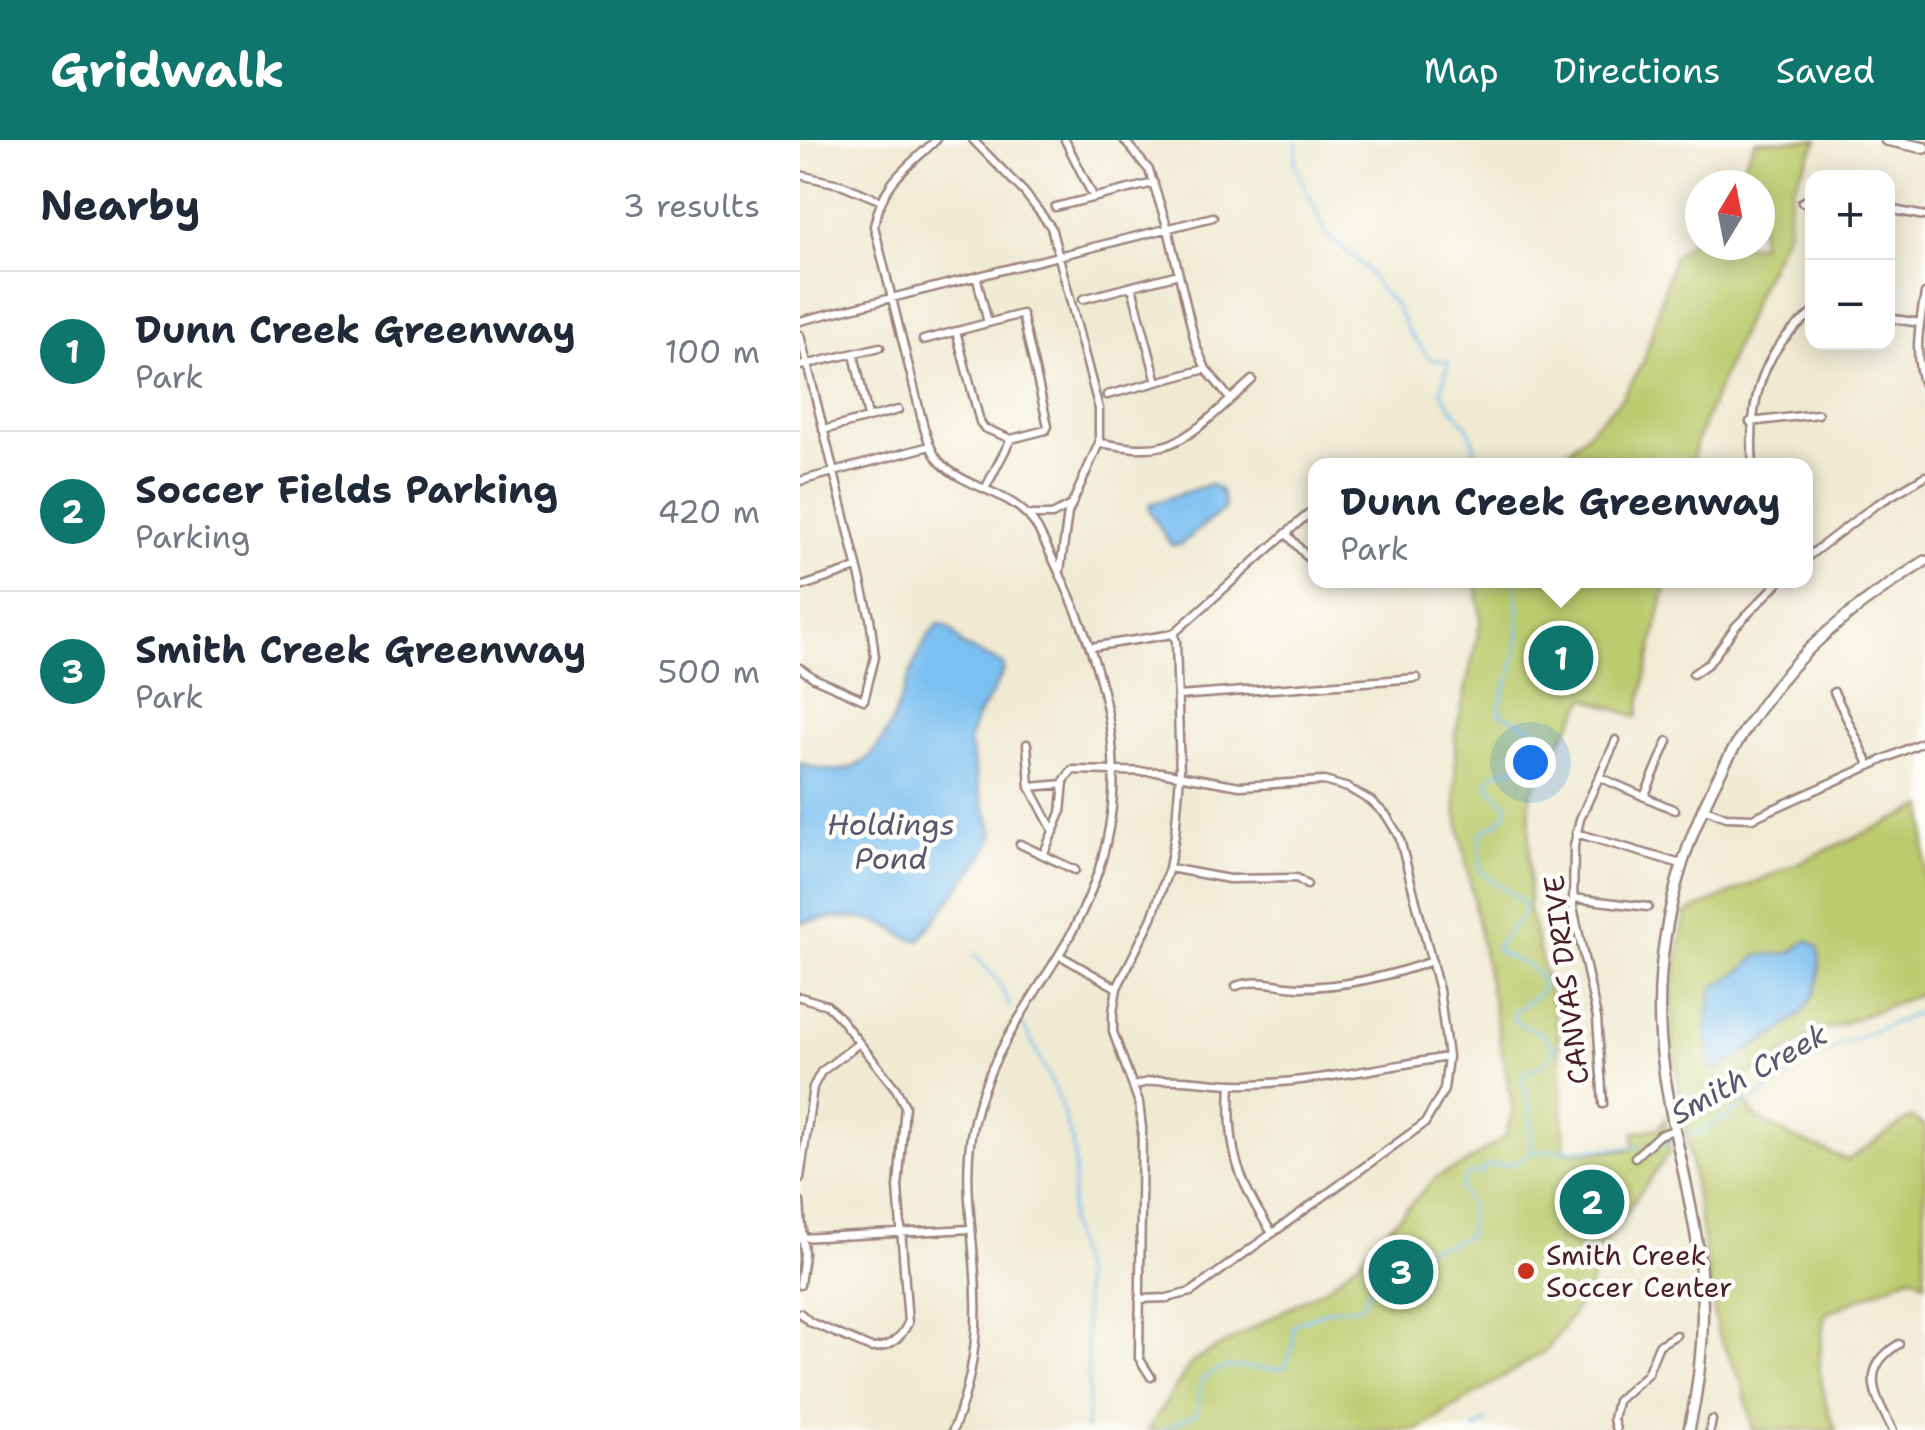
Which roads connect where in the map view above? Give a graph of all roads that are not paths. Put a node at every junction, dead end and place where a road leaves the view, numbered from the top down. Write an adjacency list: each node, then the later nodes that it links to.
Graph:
1 (936, 140): 10 (street)
2 (973, 140): 18 (street)
3 (1065, 140): 9 (street)
4 (1124, 140): 8 (street)
5 (1886, 140): 6 (main road)
6 (1925, 148)
7 (800, 175): 10 (street)
8 (1154, 183): 9 (street); 17 (street)
9 (1094, 198): 13 (street)
10 (879, 200): 24 (street)
11 (1805, 201): 12 (street)
12 (1802, 202)
13 (1055, 208)
14 (1895, 211): 15 (street)
15 (1925, 216)
16 (1213, 218): 17 (street)
17 (1168, 229): 18 (street); 19 (street)
18 (1060, 257): 20 (street); 48 (street)
19 (1179, 274): 21 (street); 36 (street)
20 (977, 278): 24 (street); 28 (street)
21 (1132, 287): 23 (street); 38 (street)
22 (1925, 294): 29 (street)
23 (1084, 298)
24 (894, 299): 27 (street); 49 (street)
25 (1895, 319): 29 (street)
26 (1805, 320): 45 (street)
27 (800, 321)
28 (988, 323): 30 (street); 47 (street)
29 (1920, 324): 39 (street)
30 (956, 332): 32 (street); 47 (street)
31 (800, 335): 35 (street)
32 (923, 340)
33 (880, 348): 34 (street)
34 (854, 354): 35 (street); 44 (street)
35 (804, 366): 46 (street)
36 (1206, 369): 38 (street); 41 (street)
37 (1252, 380): 41 (street)
38 (1157, 382): 40 (street)
39 (1925, 388)
40 (1107, 396)
41 (1230, 398): 48 (street)
42 (898, 410): 44 (street)
43 (1818, 414): 45 (street)
44 (868, 416): 46 (street)
45 (1750, 422): 50 (street)
46 (822, 430): 51 (street)
47 (1011, 438): 54 (street)
48 (1099, 442): 55 (street)
49 (930, 446): 51 (street); 54 (street)
50 (1752, 458)
51 (833, 472): 53 (street); 62 (street)
52 (1925, 476): 59 (street)
53 (800, 481)
54 (985, 489): 57 (street)
55 (1071, 505): 57 (street); 63 (street)
56 (1308, 514): 58 (street)
57 (1030, 515): 63 (street)
58 (1286, 533): 60 (street); 66 (street)
59 (1813, 553)
60 (1308, 558)
61 (1925, 561): 84 (main road)
62 (858, 568): 64 (street); 68 (street)
63 (1060, 572): 67 (street)
64 (800, 586)
65 (1772, 588): 69 (street)
66 (1173, 634): 67 (street); 72 (street)
67 (1090, 647): 78 (street)
68 (800, 668)
69 (1693, 674)
70 (1418, 678): 72 (street)
71 (1834, 692): 77 (street)
72 (1178, 696): 79 (street)
73 (1616, 740): 80 (street, CANVAS DRIVE)
74 (1925, 740): 77 (street)
75 (1668, 741): 83 (street)
76 (1027, 744): 82 (street)
77 (1869, 764): 84 (street)
78 (1116, 773): 79 (street); 81 (street); 96 (street)
79 (1180, 775): 91 (street); 97 (street)
80 (1599, 777): 83 (street); 87 (street, CANVAS DRIVE)
81 (1064, 784): 82 (street); 86 (street)
82 (1030, 787): 86 (street)
83 (1644, 797): 85 (street)
84 (1702, 808): 90 (main road)
85 (1675, 810)
86 (1054, 832): 89 (street)
87 (1576, 833): 90 (street); 94 (street, CANVAS DRIVE)
88 (1020, 844): 89 (street)
89 (1043, 855): 92 (street)
90 (1680, 864): 106 (main road)
91 (1168, 868): 93 (street); 99 (street)
92 (1074, 870)
93 (1307, 884)
94 (1573, 898): 95 (street); 105 (street, CANVAS DRIVE)
95 (1648, 907)
96 (1058, 954): 99 (street); 110 (street)
97 (1432, 962): 98 (street); 102 (street)
98 (1236, 986)
99 (1117, 988): 104 (street)
100 (800, 997): 101 (street)
101 (859, 1042): 108 (street); 111 (street)
102 (1448, 1056): 103 (street); 112 (street)
103 (1230, 1084): 104 (street); 112 (street)
104 (1134, 1086): 115 (street)
105 (1603, 1104)
106 (1674, 1130): 107 (street); 123 (main road)
107 (1635, 1158)
108 (800, 1178)
109 (800, 1202): 113 (street)
110 (970, 1229): 111 (street); 121 (street)
111 (902, 1233): 113 (street); 116 (street)
112 (1273, 1233): 115 (street)
113 (801, 1238): 114 (street)
114 (800, 1285)
115 (1140, 1298): 119 (street)
116 (800, 1313)
117 (1676, 1334): 122 (street)
118 (1900, 1344): 125 (street)
119 (1151, 1377)
120 (1712, 1420): 124 (street)
121 (953, 1430)
122 (1616, 1430)
123 (1689, 1430)
124 (1710, 1430)
125 (1893, 1430)

